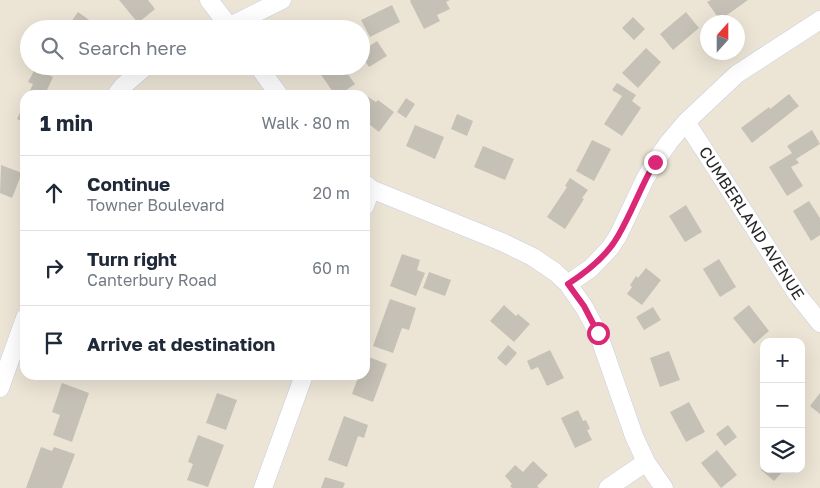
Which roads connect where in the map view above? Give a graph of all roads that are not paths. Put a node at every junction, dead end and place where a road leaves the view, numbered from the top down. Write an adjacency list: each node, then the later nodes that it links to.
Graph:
1 (209, 0): 3 (street)
2 (282, 0): 4 (street)
3 (223, 20)
4 (243, 20)
5 (820, 20): 10 (street)
6 (136, 75): 8 (street)
7 (265, 75): 9 (street)
8 (120, 90)
9 (275, 90)
10 (686, 122): 12 (street); 13 (street, CUMBERLAND AVENUE)
11 (370, 188): 12 (street)
12 (568, 284): 17 (street)
13 (820, 323)
14 (20, 332): 16 (street)
15 (302, 380): 18 (street)
16 (0, 388)
17 (646, 462): 19 (street); 20 (street)
18 (263, 488)
19 (608, 488)
20 (664, 488)

